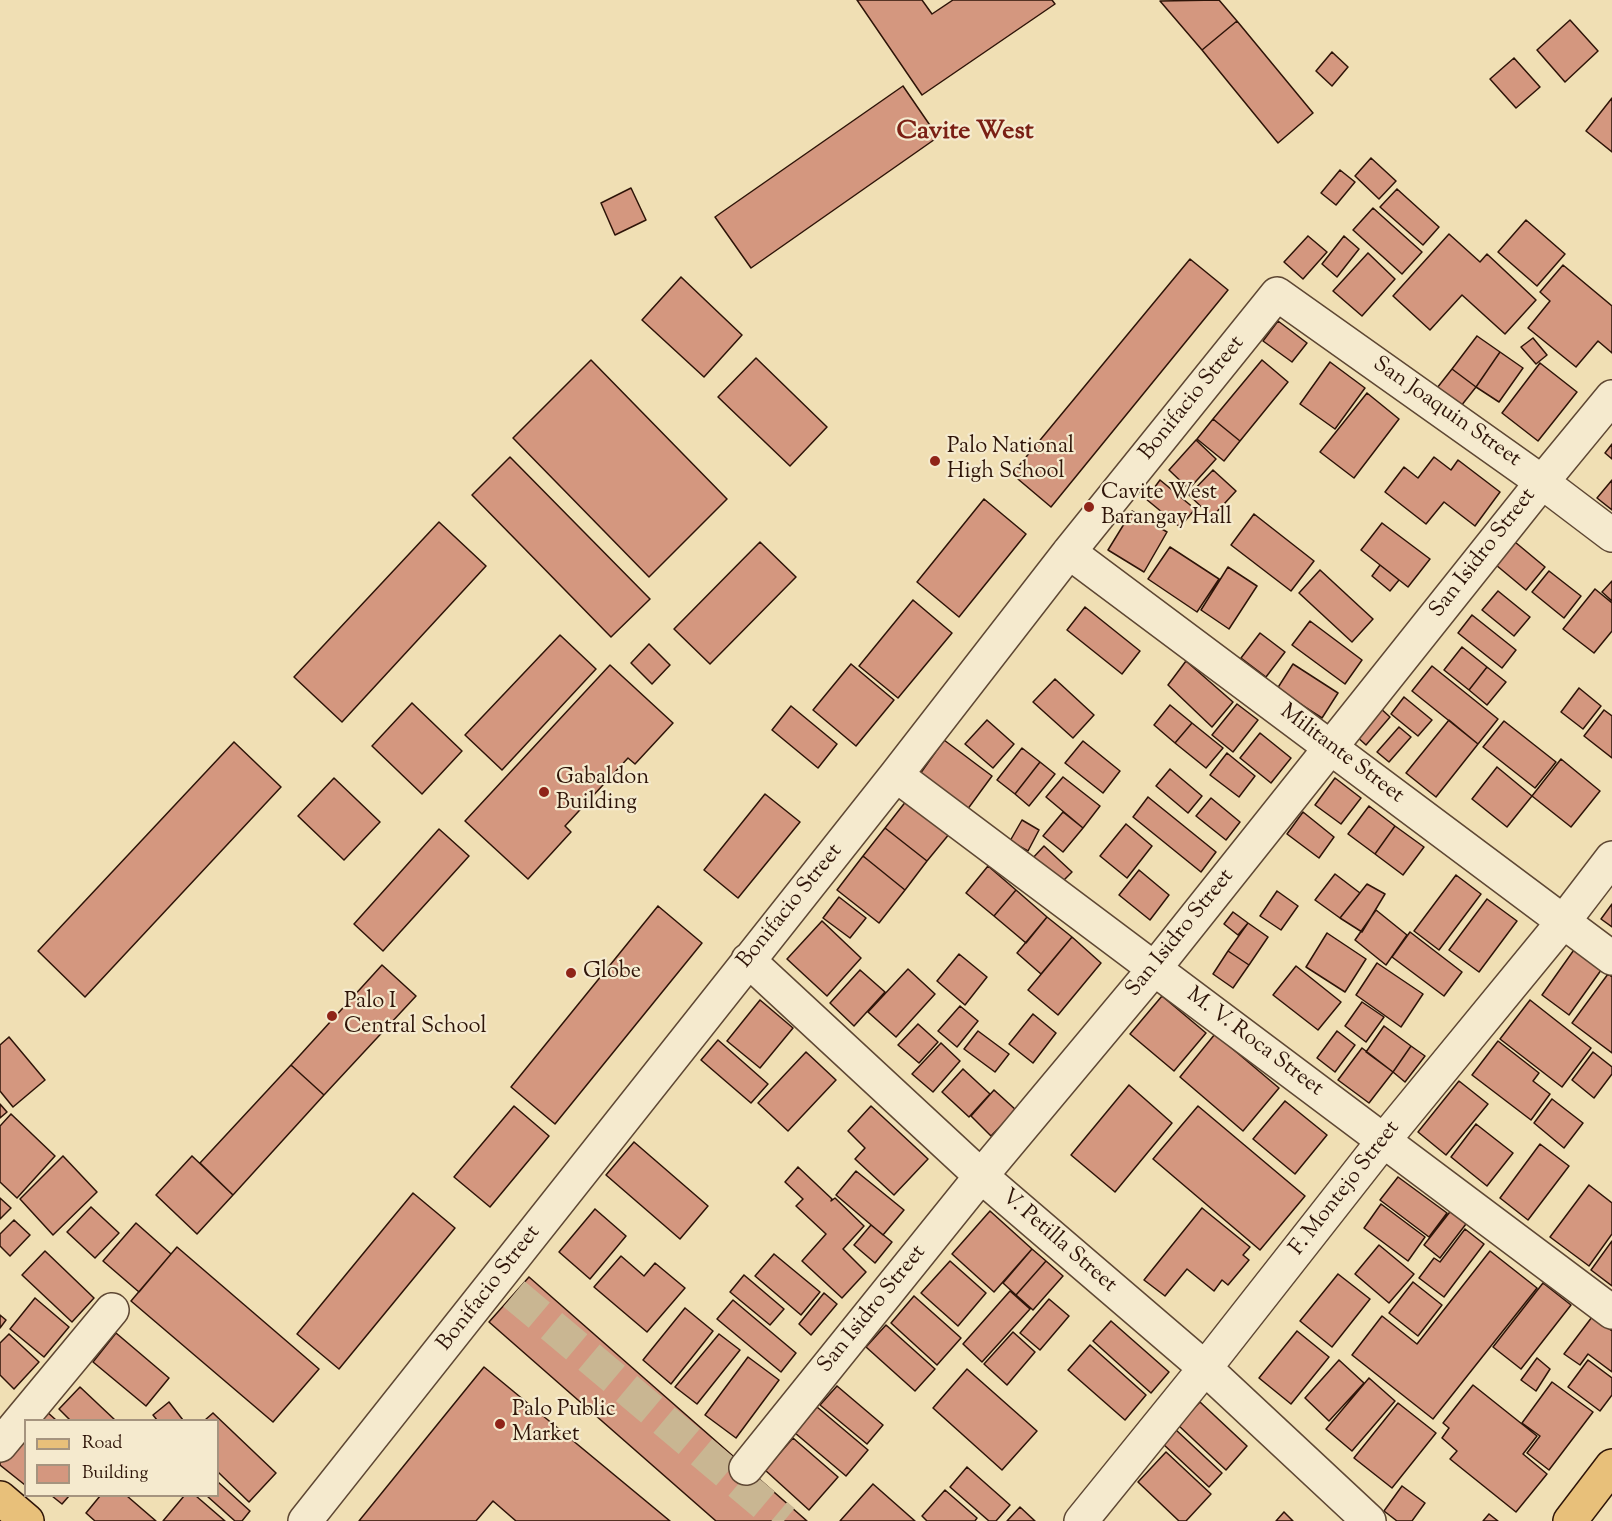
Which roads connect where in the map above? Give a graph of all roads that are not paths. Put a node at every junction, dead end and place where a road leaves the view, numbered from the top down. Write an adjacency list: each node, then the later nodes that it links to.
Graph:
1 (1277, 294): 3 (street, San Joaquin Street); 5 (street, Bonifacio Street)
2 (1612, 397): 3 (street, San Isidro Street)
3 (1542, 482): 4 (street, San Joaquin Street); 6 (street, San Isidro Street)
4 (1612, 535)
5 (1069, 552): 6 (street, Militante Street); 7 (street, Bonifacio Street)
6 (1331, 747): 9 (street, Militante Street); 12 (street, San Isidro Street)
7 (896, 775): 11 (street, Bonifacio Street); 12 (street, M. V. Roca Street)
8 (1612, 858): 9 (street, F. Montejo Street)
9 (1563, 922): 10 (street, Militante Street); 13 (street, F. Montejo Street)
10 (1612, 958)
11 (748, 960): 14 (street, V. Petilla Street); 23 (street, Bonifacio Street)
12 (1154, 969): 13 (street, M. V. Roca Street); 14 (street, San Isidro Street)
13 (1384, 1140): 16 (street, M. V. Roca Street); 17 (street, F. Montejo Street)
14 (981, 1176): 17 (street, V. Petilla Street); 20 (street, San Isidro Street)
15 (112, 1310): 18 (street)
16 (1612, 1312)
17 (1205, 1368): 24 (street, F. Montejo Street); 25 (street, V. Petilla Street)
18 (0, 1445)
19 (1612, 1466): 26 (main road)
20 (747, 1468)
21 (0, 1498): 22 (main road)
22 (27, 1521)
23 (306, 1521)
24 (1081, 1521)
25 (1369, 1521)
26 (1570, 1521)

